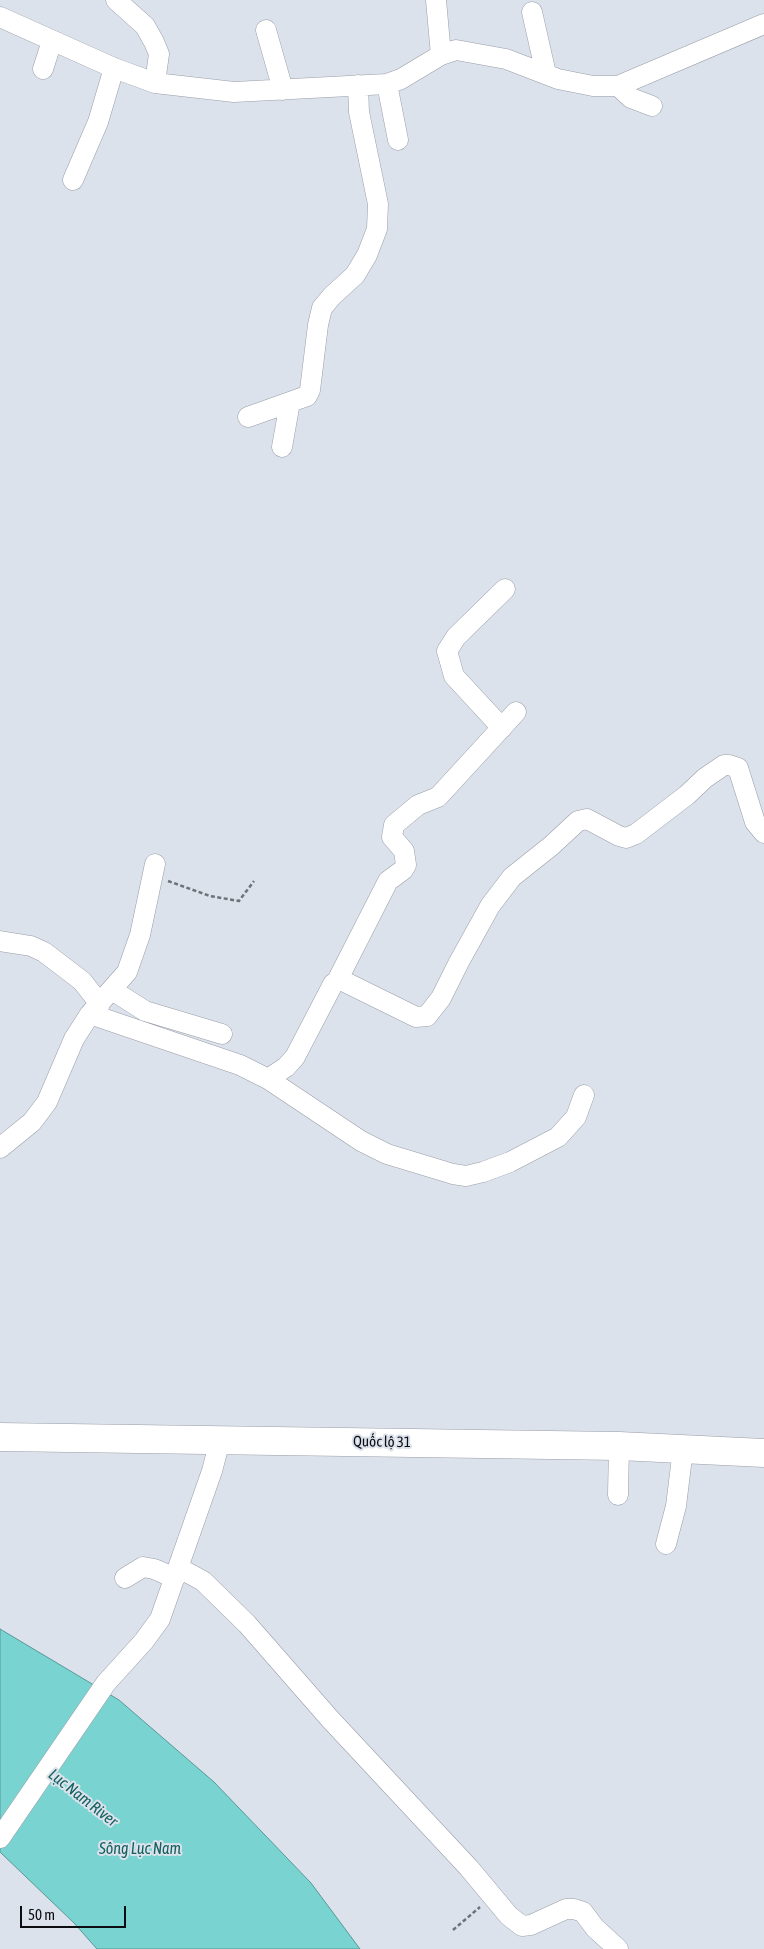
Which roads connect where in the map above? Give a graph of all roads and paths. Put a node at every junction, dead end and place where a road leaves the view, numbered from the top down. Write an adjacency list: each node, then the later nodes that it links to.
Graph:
1 (116, 0): 12 (street)
2 (436, 0): 8 (street)
3 (532, 12): 11 (street)
4 (0, 17): 7 (street)
5 (764, 24): 15 (street)
6 (266, 30): 16 (street)
7 (52, 41): 9 (street); 10 (street)
8 (441, 55): 11 (street); 13 (street)
9 (114, 68): 12 (street); 19 (street)
10 (43, 69)
11 (546, 74): 15 (street)
12 (155, 83): 16 (street)
13 (386, 84): 14 (street); 18 (street)
14 (358, 85): 16 (street); 20 (street)
15 (618, 86): 17 (street)
16 (284, 90)
17 (652, 106)
18 (398, 140)
19 (73, 180)
20 (290, 402): 21 (street); 22 (street)
21 (248, 417)
22 (282, 447)
23 (505, 589): 25 (street)
24 (516, 712): 25 (street)
25 (502, 728): 30 (street)
26 (764, 833): 30 (street)
27 (154, 869): 28 (path); 31 (street)
28 (254, 881)
29 (0, 941): 31 (street)
30 (337, 981): 33 (street)
31 (101, 1003): 32 (street); 33 (street); 35 (street)
32 (222, 1034)
33 (268, 1079): 34 (street)
34 (584, 1096)
35 (0, 1148)
36 (0, 1437): 37 (highway, Quốc lộ 31)
37 (220, 1440): 38 (highway, Quốc lộ 31); 43 (street)
38 (619, 1446): 39 (highway, Quốc lộ 31); 41 (street)
39 (682, 1449): 40 (highway, Quốc lộ 31); 42 (street)
40 (764, 1453)
41 (618, 1495)
42 (666, 1544)
43 (177, 1573): 44 (street); 45 (street); 46 (street)
44 (125, 1578)
45 (0, 1838)
46 (492, 1896): 47 (path); 48 (street)
47 (453, 1930)
48 (618, 1949)

